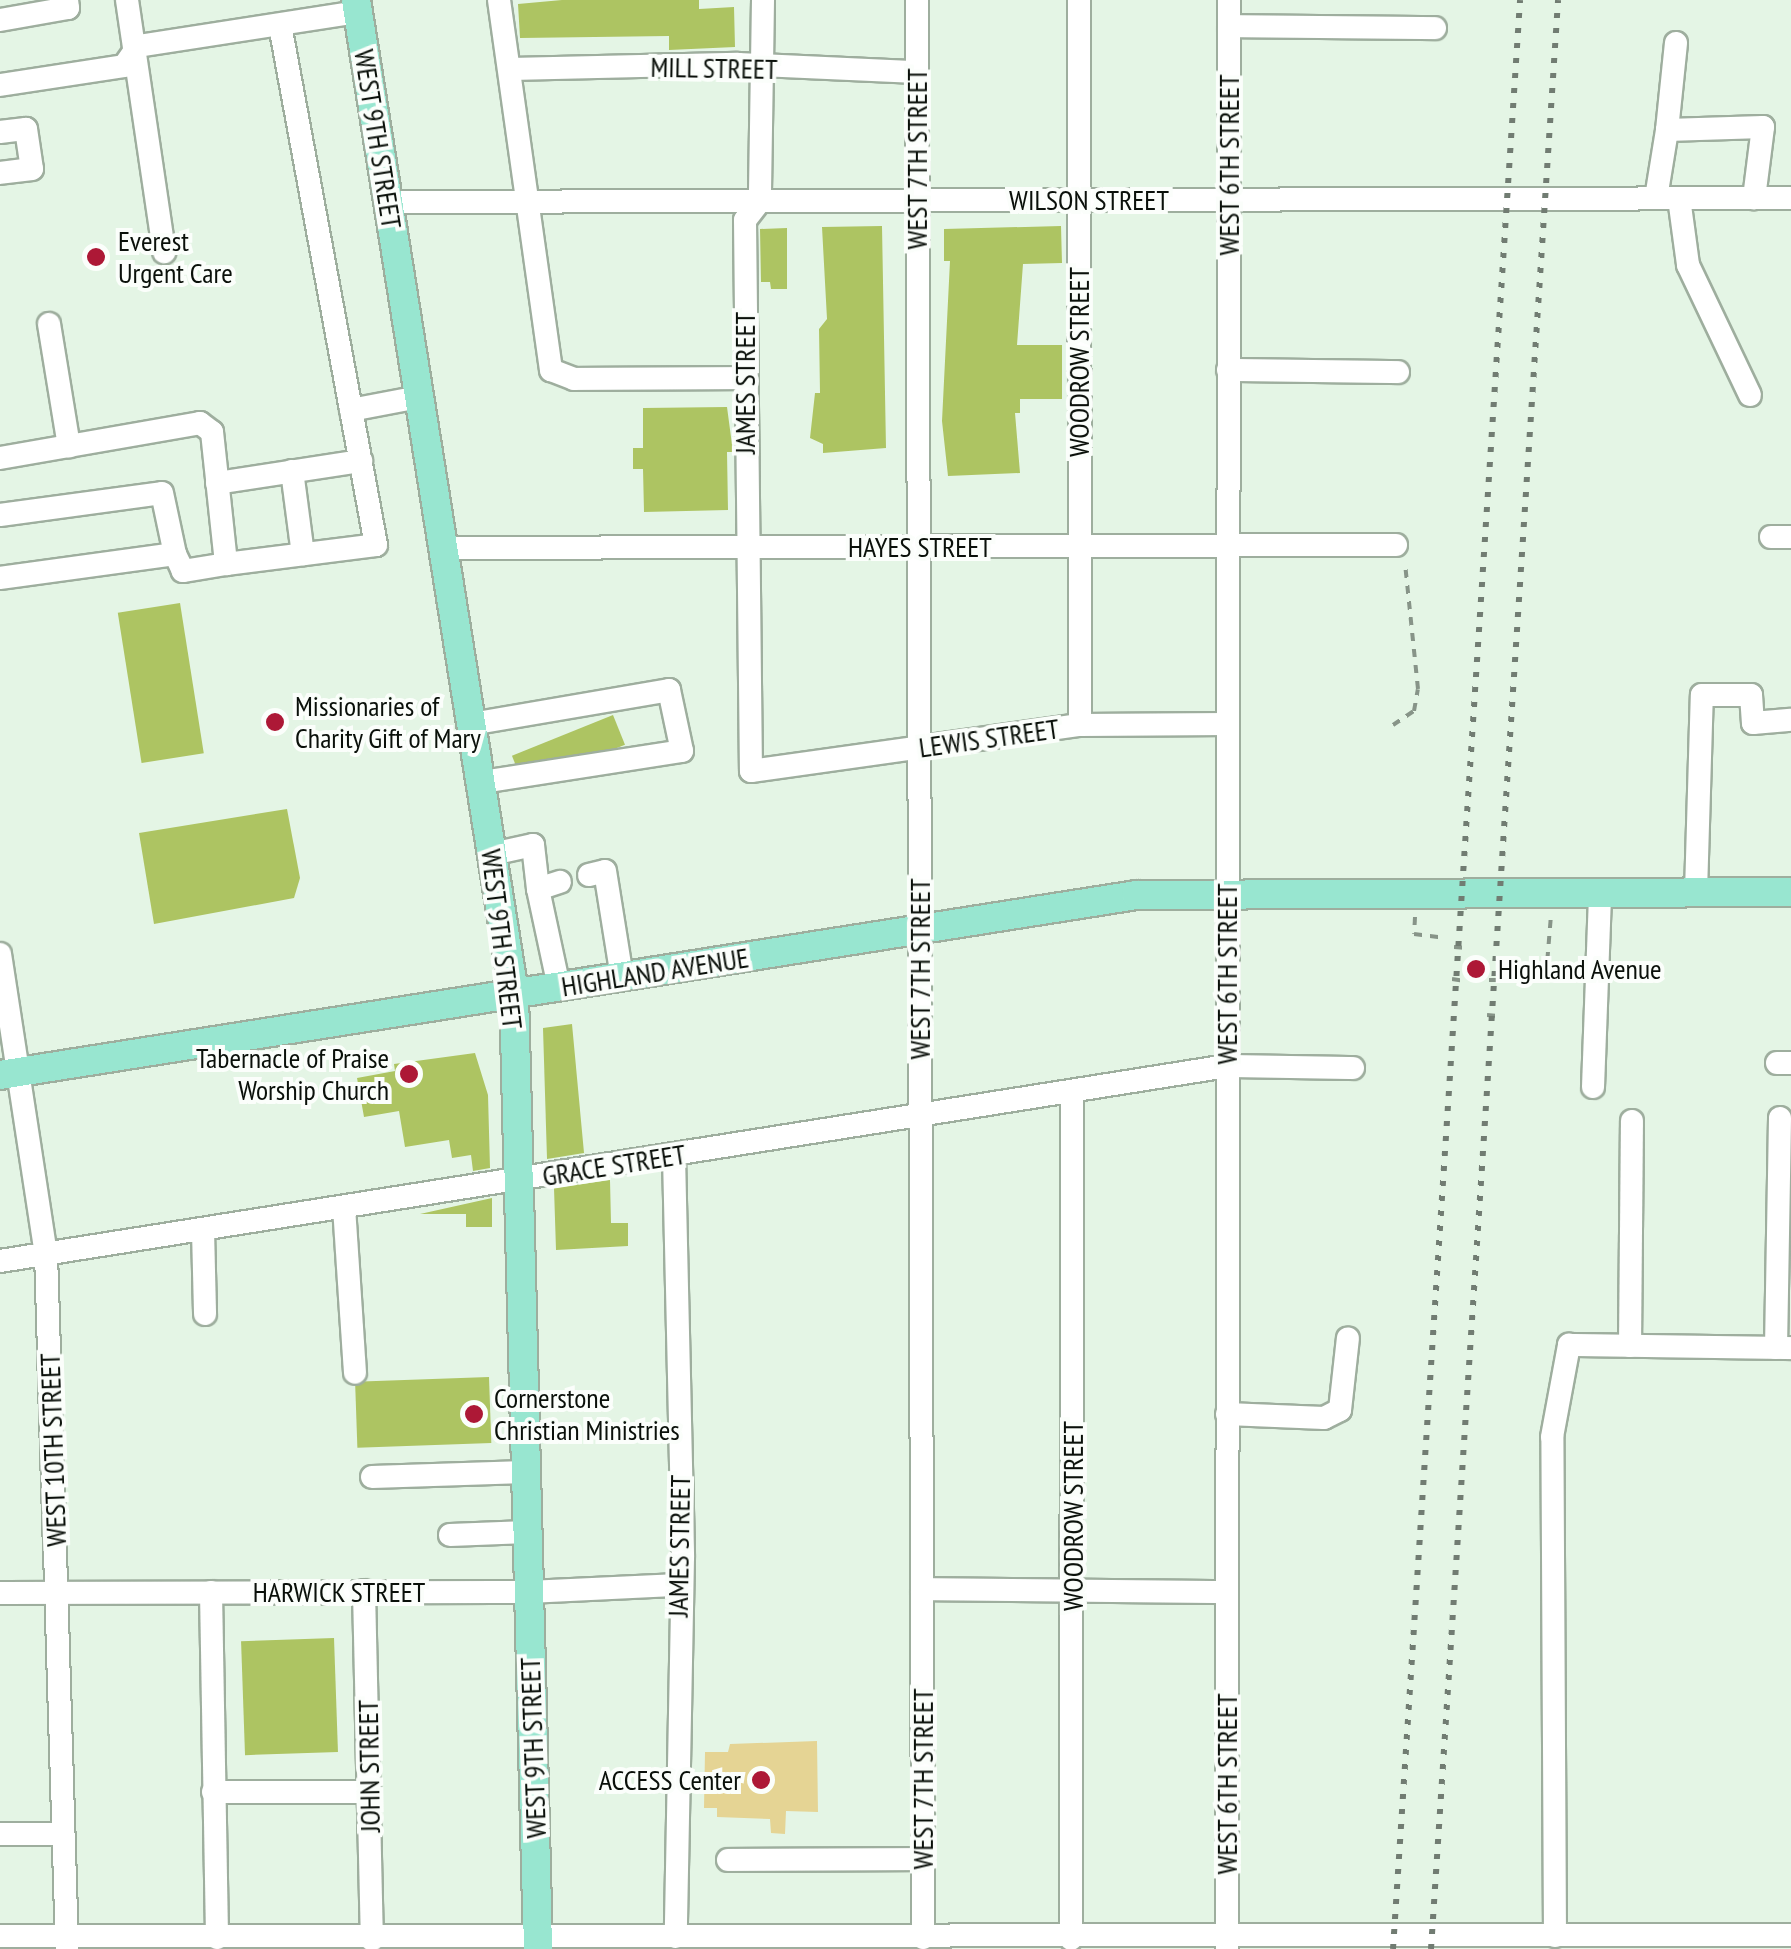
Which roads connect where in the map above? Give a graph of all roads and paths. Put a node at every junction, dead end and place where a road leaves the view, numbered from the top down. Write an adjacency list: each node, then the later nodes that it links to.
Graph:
1 (67, 0): 9 (street)
2 (127, 0): 14 (street)
3 (498, 0): 15 (street)
4 (763, 0): 16 (street, JAMES STREET)
5 (917, 0): 17 (street, WEST 7TH STREET)
6 (1079, 0): 27 (street, WOODROW STREET)
7 (1229, 0): 11 (street, WEST 6TH STREET)
8 (357, 6): 10 (street); 29 (main road, WEST 9TH STREET)
9 (0, 20)
10 (280, 25): 14 (street); 38 (street)
11 (1229, 26): 12 (street); 25 (street, WEST 6TH STREET)
12 (1434, 28)
13 (1676, 43): 19 (street)
14 (138, 46): 18 (street); 31 (street)
15 (511, 68): 16 (street, MILL STREET); 30 (street)
16 (763, 70): 17 (street, MILL STREET); 28 (street, JAMES STREET)
17 (917, 72): 26 (street, WEST 7TH STREET)
18 (0, 85)
19 (1667, 130): 22 (street); 23 (street)
20 (0, 132): 21 (street)
21 (0, 173)
22 (1668, 198): 23 (street, WILSON STREET); 25 (street, WILSON STREET); 36 (street)
23 (1754, 198): 24 (street, WILSON STREET)
24 (1791, 198)
25 (1228, 199): 27 (street, WILSON STREET); 33 (street, WEST 6TH STREET)
26 (917, 200): 27 (street, WILSON STREET); 28 (street, WILSON STREET); 49 (street, WEST 7TH STREET)
27 (1078, 200): 45 (street, WOODROW STREET)
28 (760, 201): 30 (street, WILSON STREET); 35 (street, JAMES STREET)
29 (388, 202): 30 (street, WILSON STREET); 37 (main road, WEST 9TH STREET)
30 (527, 202): 35 (street)
31 (164, 252)
32 (49, 324): 39 (street)
33 (1228, 370): 34 (street); 50 (street, WEST 6TH STREET)
34 (1398, 372)
35 (744, 378): 48 (street, JAMES STREET)
36 (1750, 395)
37 (419, 397): 38 (street); 47 (main road, WEST 9TH STREET)
38 (352, 410): 41 (street)
39 (70, 446): 40 (street); 43 (street)
40 (0, 458)
41 (361, 461): 42 (street); 52 (street)
42 (292, 472): 43 (street); 52 (street)
43 (217, 483): 53 (street)
44 (0, 516): 51 (street)
45 (1080, 546): 49 (street, HAYES STREET); 50 (street, HAYES STREET); 58 (street, WOODROW STREET)
46 (1396, 546): 50 (street, HAYES STREET); 59 (path)
47 (443, 548): 48 (street, HAYES STREET); 56 (main road, WEST 9TH STREET)
48 (746, 548): 49 (street, HAYES STREET); 61 (street, JAMES STREET)
49 (918, 548): 60 (street, WEST 7TH STREET)
50 (1228, 550): 57 (street, WEST 6TH STREET)
51 (175, 554): 53 (street); 54 (street)
52 (303, 554): 53 (street)
53 (226, 564)
54 (0, 578)
55 (1791, 720): 68 (street)
56 (472, 724): 62 (main road, WEST 9TH STREET); 62 (street)
57 (1228, 724): 58 (street, LEWIS STREET); 70 (street, WEST 6TH STREET)
58 (1080, 725): 60 (street, LEWIS STREET)
59 (1393, 725)
60 (919, 748): 61 (street, LEWIS STREET); 72 (street, WEST 7TH STREET)
61 (751, 771)
62 (481, 782): 63 (main road, WEST 9TH STREET)
63 (492, 854): 65 (street); 71 (main road, WEST 9TH STREET)
64 (589, 875): 79 (street)
65 (547, 892): 71 (street); 84 (street)
66 (1553, 892): 67 (main road, HIGHLAND AVENUE); 70 (main road, HIGHLAND AVENUE); 78 (path)
67 (1600, 892): 68 (main road, HIGHLAND AVENUE); 91 (street)
68 (1696, 892): 69 (main road, HIGHLAND AVENUE)
69 (1791, 892)
70 (1228, 894): 72 (main road, HIGHLAND AVENUE); 88 (street, WEST 6TH STREET)
71 (501, 910): 85 (main road, WEST 9TH STREET)
72 (920, 930): 79 (main road, HIGHLAND AVENUE); 93 (street, WEST 7TH STREET)
73 (1431, 937): 74 (path)
74 (1446, 938)
75 (1454, 946): 76 (path)
76 (1467, 948)
77 (0, 954): 90 (street, WEST 10TH STREET)
78 (1507, 972)
79 (622, 977): 84 (main road, HIGHLAND AVENUE)
80 (1452, 979): 83 (path)
81 (1489, 980): 82 (path)
82 (1500, 980)
83 (1465, 981)
84 (559, 988): 85 (main road, HIGHLAND AVENUE)
85 (514, 994): 90 (main road, HIGHLAND AVENUE); 97 (main road, WEST 9TH STREET)
86 (1487, 1014): 87 (path)
87 (1498, 1016)
88 (1227, 1066): 89 (street, GRACE STREET); 92 (street, GRACE STREET); 108 (street, WEST 6TH STREET)
89 (1353, 1068)
90 (10, 1074): 100 (street, WEST 10TH STREET)
91 (1593, 1087)
92 (1072, 1094): 93 (street, GRACE STREET); 116 (street, WOODROW STREET)
93 (920, 1116): 96 (street, GRACE STREET); 114 (street, WEST 7TH STREET)
94 (1780, 1118): 102 (street)
95 (1632, 1120): 105 (street)
96 (674, 1156): 97 (street, GRACE STREET); 113 (street, JAMES STREET)
97 (518, 1180): 98 (street, GRACE STREET); 109 (main road, WEST 9TH STREET)
98 (344, 1207): 99 (street, GRACE STREET); 107 (street)
99 (203, 1230): 100 (street, GRACE STREET); 103 (street)
100 (46, 1254): 101 (street, GRACE STREET); 121 (street, WEST 10TH STREET)
101 (0, 1261)
102 (1784, 1299): 106 (street)
103 (205, 1314)
104 (1348, 1338): 108 (street)
105 (1630, 1346): 106 (street); 129 (street)
106 (1784, 1348)
107 (355, 1373)
108 (1227, 1414): 119 (street, WEST 6TH STREET)
109 (526, 1472): 110 (street); 111 (main road, WEST 9TH STREET)
110 (372, 1477)
111 (527, 1532): 112 (street); 118 (main road, WEST 9TH STREET)
112 (450, 1535)
113 (678, 1585): 118 (street, HARWICK STREET); 131 (street, JAMES STREET)
114 (922, 1589): 116 (street); 126 (street, WEST 7TH STREET)
115 (364, 1591): 117 (street, HARWICK STREET); 118 (street, HARWICK STREET); 123 (street, JOHN STREET)
116 (1073, 1591): 119 (street); 134 (street, WOODROW STREET)
117 (211, 1592): 121 (street, HARWICK STREET); 122 (street)
118 (528, 1592): 138 (main road, WEST 9TH STREET)
119 (1227, 1592): 139 (street, WEST 6TH STREET)
120 (0, 1593): 121 (street, HARWICK STREET)
121 (58, 1593): 125 (street, WEST 10TH STREET)
122 (213, 1792): 123 (street); 132 (street)
123 (370, 1792): 135 (street, JOHN STREET)
124 (0, 1834): 125 (street)
125 (62, 1834): 136 (street, WEST 10TH STREET)
126 (923, 1858): 127 (street); 133 (street, WEST 7TH STREET)
127 (728, 1860)
128 (0, 1936): 136 (street)
129 (1556, 1936): 130 (street); 139 (street)
130 (1791, 1936)
131 (676, 1937): 133 (street); 138 (street)
132 (218, 1938): 135 (street); 136 (street)
133 (923, 1938): 134 (street)
134 (1071, 1939): 139 (street)
135 (372, 1940): 137 (street)
136 (67, 1942)
137 (399, 1944): 138 (street)
138 (538, 1944)
139 (1227, 1944)

